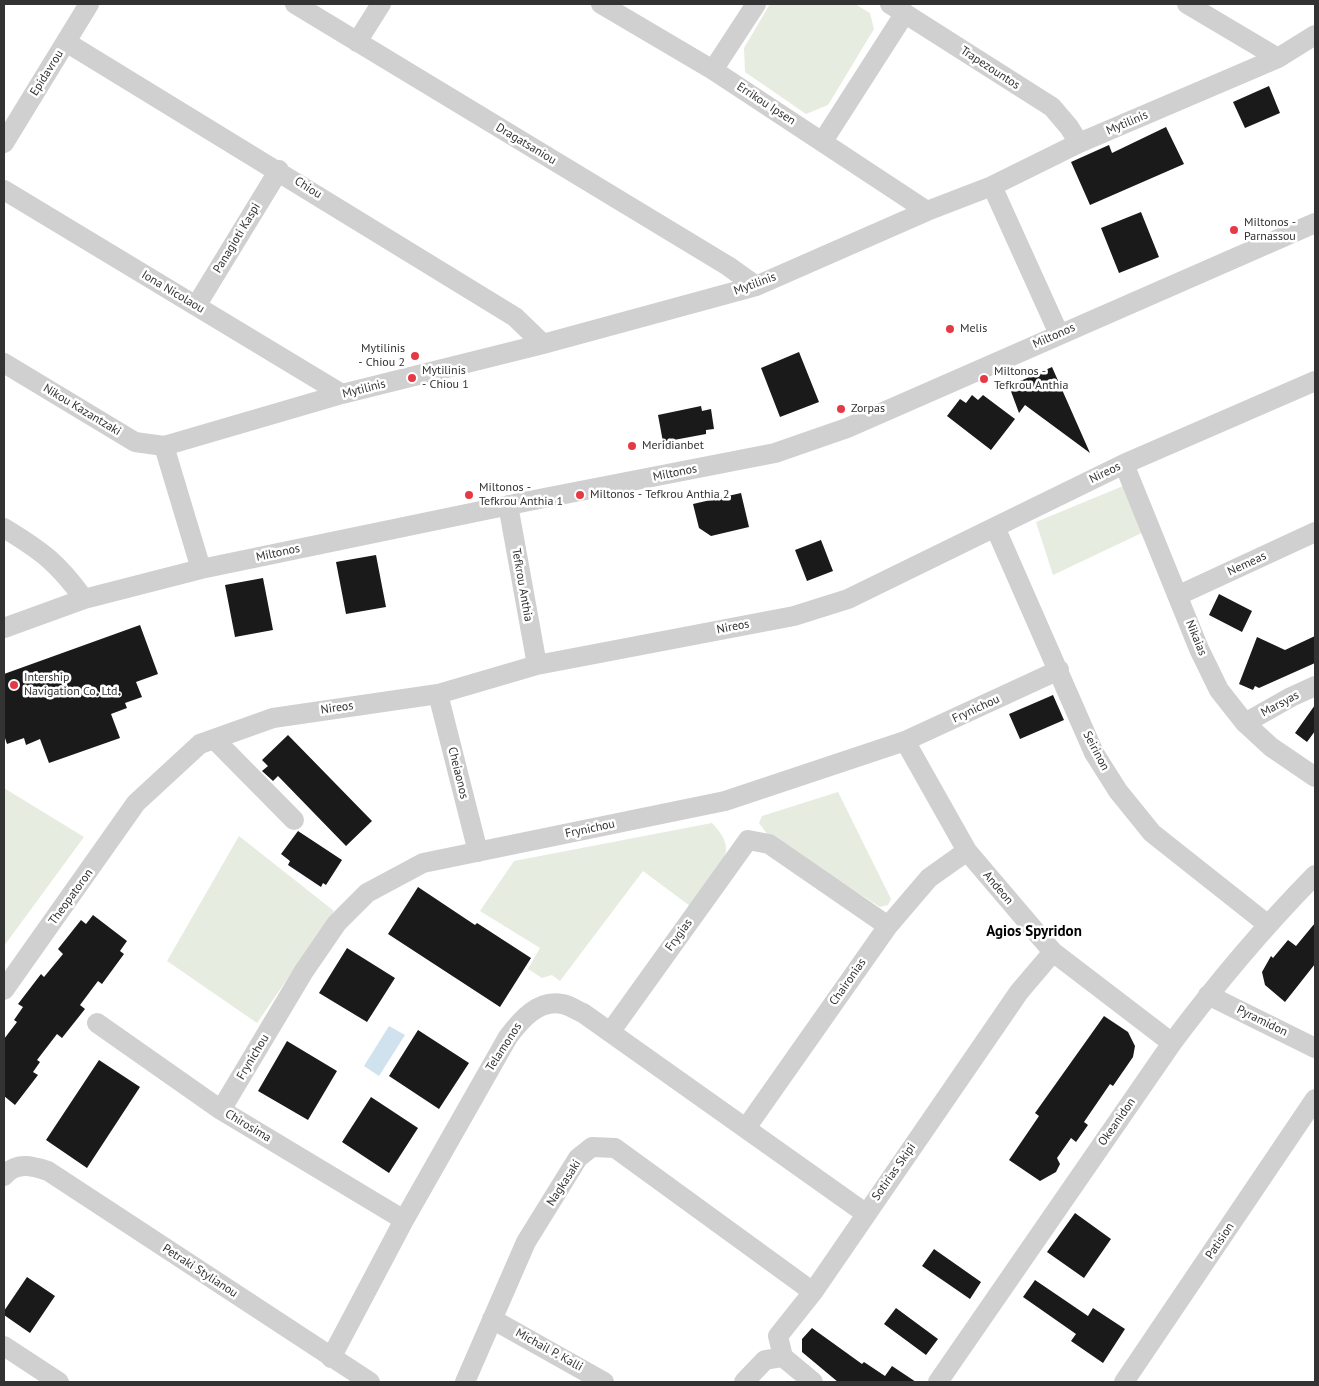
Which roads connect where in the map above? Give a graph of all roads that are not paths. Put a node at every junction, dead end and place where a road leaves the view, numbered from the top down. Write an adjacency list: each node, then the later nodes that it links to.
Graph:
1 (89, 4): 9 (street, Epidavrou)
2 (295, 4): 10 (street, Dragatsaniou)
3 (381, 4): 10 (street)
4 (601, 4): 12 (street, Errikou Ipsen)
5 (756, 4): 12 (street)
6 (1187, 4): 11 (street)
7 (897, 8): 13 (street); 15 (street, Trapezountos)
8 (1315, 35): 11 (street, Mytilinis)
9 (66, 42): 14 (street, Epidavrou); 16 (street, Chiou)
10 (358, 42): 21 (street, Dragatsaniou)
11 (1278, 58): 15 (street, Mytilinis)
12 (714, 70): 13 (street, Errikou Ipsen)
13 (823, 140): 19 (street, Errikou Ipsen)
14 (4, 142)
15 (1079, 143): 17 (street, Mytilinis)
16 (278, 170): 22 (street, Panagioti Kaspi); 24 (street, Chiou)
17 (992, 186): 19 (street, Mytilinis); 23 (street)
18 (4, 190): 22 (street, Iona Nicolaou)
19 (927, 210): 21 (street, Mytilinis)
20 (1315, 224): 23 (street, Miltonos)
21 (756, 286): 24 (street, Mytilinis)
22 (196, 306): 27 (street, Iona Nicolaou)
23 (1059, 334): 30 (street, Miltonos)
24 (543, 344): 27 (street, Mytilinis)
25 (5, 365): 28 (street, Nikou Kazantzaki)
26 (1315, 381): 29 (street, Nireos)
27 (342, 394): 28 (street, Mytilinis)
28 (164, 446): 34 (street)
29 (1124, 464): 31 (street, Nireos); 35 (street, Nikaias)
30 (508, 505): 34 (street, Miltonos); 38 (street, Tefkrou Anthia)
31 (995, 527): 38 (street, Nireos); 39 (street, Seirinon)
32 (4, 528): 36 (street)
33 (1315, 532): 35 (street, Nemeas)
34 (201, 569): 36 (street, Miltonos)
35 (1179, 596): 42 (street, Nikaias)
36 (84, 599): 37 (street, Miltonos)
37 (4, 628)
38 (537, 665): 41 (street, Nireos)
39 (1059, 670): 44 (street, Frynichou); 51 (street, Seirinon)
40 (1315, 686): 42 (street, Marsyas)
41 (438, 694): 43 (street, Nireos); 49 (street, Cheiaonos)
42 (1245, 723): 45 (street, Nikaias)
43 (214, 740): 46 (street, Nireos); 47 (street)
44 (905, 742): 48 (street, Andeon); 49 (street, Frynichou)
45 (1315, 777)
46 (136, 803): 54 (street, Theopatoron)
47 (294, 820)
48 (967, 851): 52 (street, Chaironias); 53 (street, Andeon)
49 (478, 852): 61 (street, Frynichou)
50 (1315, 875): 51 (street, Okeanidon)
51 (1267, 924): 55 (street, Okeanidon)
52 (888, 926): 57 (street, Frygias); 62 (street, Chaironias)
53 (1053, 952): 58 (street, Andeon); 64 (street, Sotirias Skipi)
54 (4, 990)
55 (1208, 995): 58 (street, Okeanidon); 59 (street, Pyramidon)
56 (97, 1023): 61 (street, Chirosima)
57 (611, 1031): 62 (street, Telamonos); 65 (street, Telamonos)
58 (1172, 1043): 77 (street, Okeanidon)
59 (1315, 1048)
60 (1315, 1099): 78 (street, Patision)
61 (221, 1110): 65 (street, Chirosima)
62 (746, 1128): 64 (street, Telamonos)
63 (4, 1176): 70 (street, Petraki Stylianou)
64 (865, 1213): 66 (street, Sotirias Skipi)
65 (404, 1220): 70 (street, Telamonos)
66 (813, 1292): 67 (street, Nagkasaki); 69 (street, Sotirias Skipi)
67 (492, 1319): 73 (street, Nagkasaki); 74 (street, Michail P. Kalli)
68 (4, 1346): 71 (street)
69 (783, 1357): 75 (street); 76 (street)
70 (331, 1358): 72 (street, Petraki Stylianou)
71 (59, 1382)
72 (370, 1382)
73 (465, 1382)
74 (604, 1382)
75 (744, 1382)
76 (814, 1382)
77 (938, 1382)
78 (1124, 1382)

